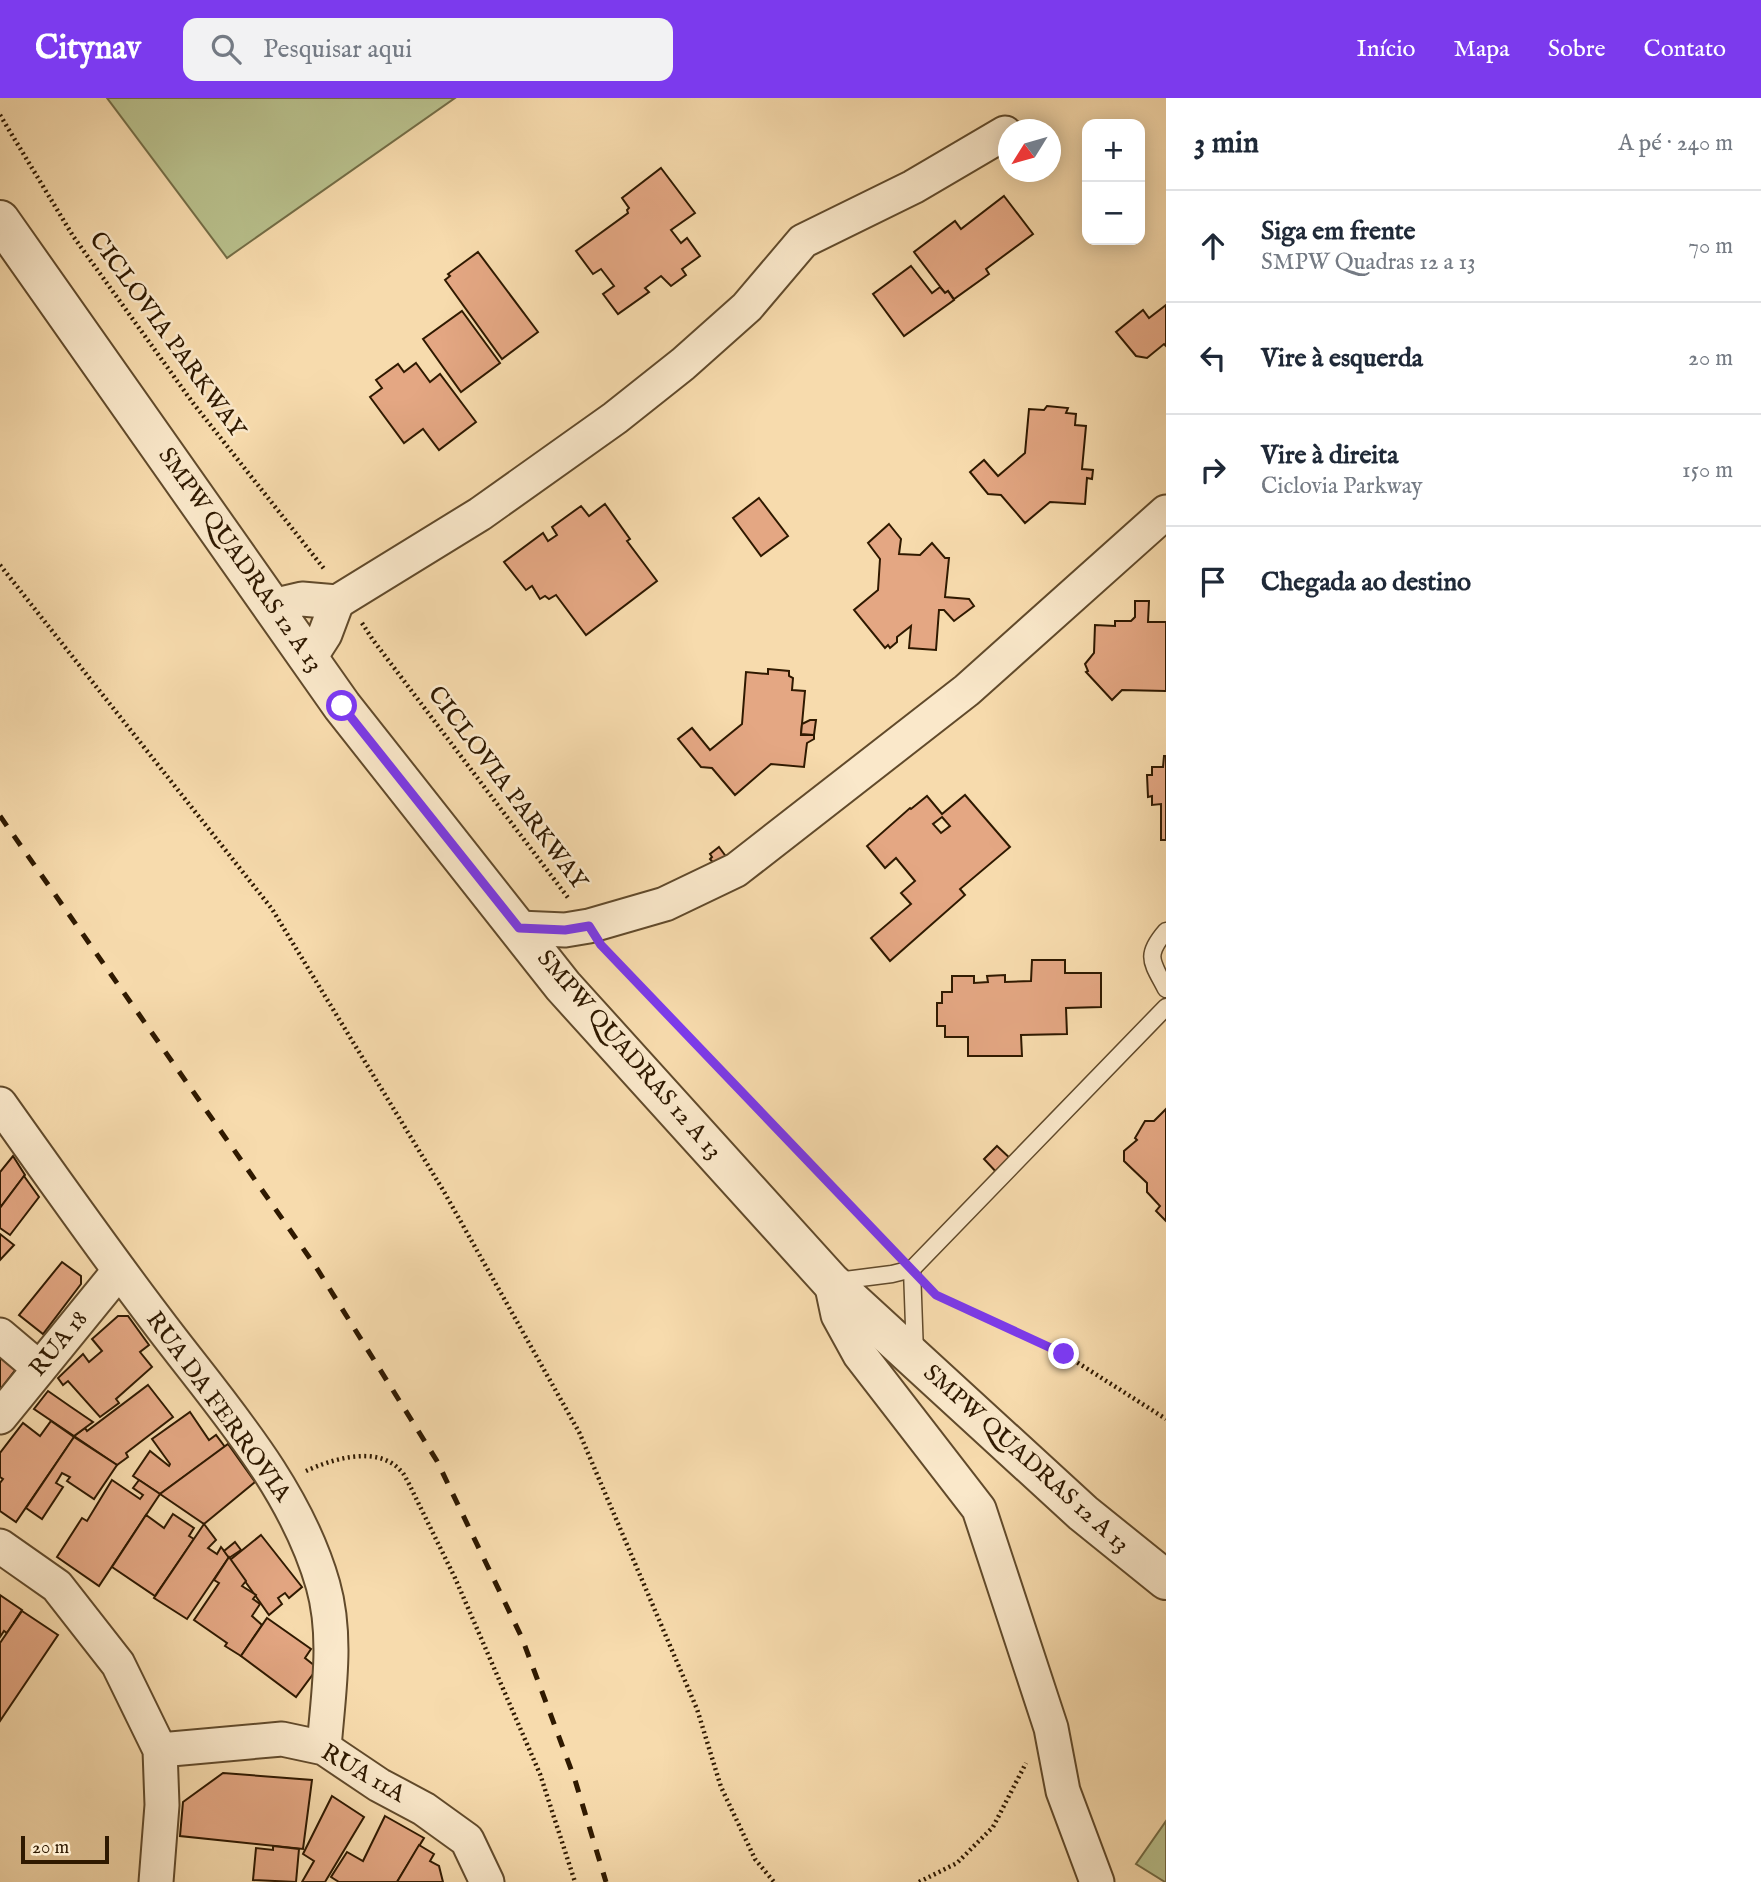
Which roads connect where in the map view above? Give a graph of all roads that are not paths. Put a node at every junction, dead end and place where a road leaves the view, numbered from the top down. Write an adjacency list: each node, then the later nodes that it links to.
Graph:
1 (998, 137): 4 (street)
2 (0, 220): 5 (street, SMPW QUADRAS 12 A 13)
3 (1166, 512): 7 (street)
4 (342, 600): 5 (street); 6 (street)
5 (272, 606): 6 (street, SMPW QUADRAS 12 A 13)
6 (309, 659): 7 (street, SMPW QUADRAS 12 A 13)
7 (519, 928): 14 (street, SMPW QUADRAS 12 A 13)
8 (1166, 932): 9 (lane)
9 (1166, 989)
10 (1166, 1007): 12 (lane)
11 (0, 1104): 13 (street, RUA DA FERROVIA)
12 (912, 1269): 14 (lane); 16 (lane)
13 (119, 1271): 17 (street, RUA 18); 21 (street, RUA DA FERROVIA)
14 (831, 1282): 16 (street, SMPW QUADRAS 12 A 13); 25 (street)
15 (0, 1335): 17 (street)
16 (916, 1360): 20 (street, SMPW QUADRAS 12 A 13)
17 (39, 1368): 18 (street, RUA 18)
18 (0, 1417)
19 (0, 1546): 22 (street)
20 (1166, 1580)
21 (324, 1748): 22 (street, RUA 11A); 24 (street, RUA 11A)
22 (160, 1750): 23 (street)
23 (156, 1882)
24 (486, 1882)
25 (1097, 1882)

